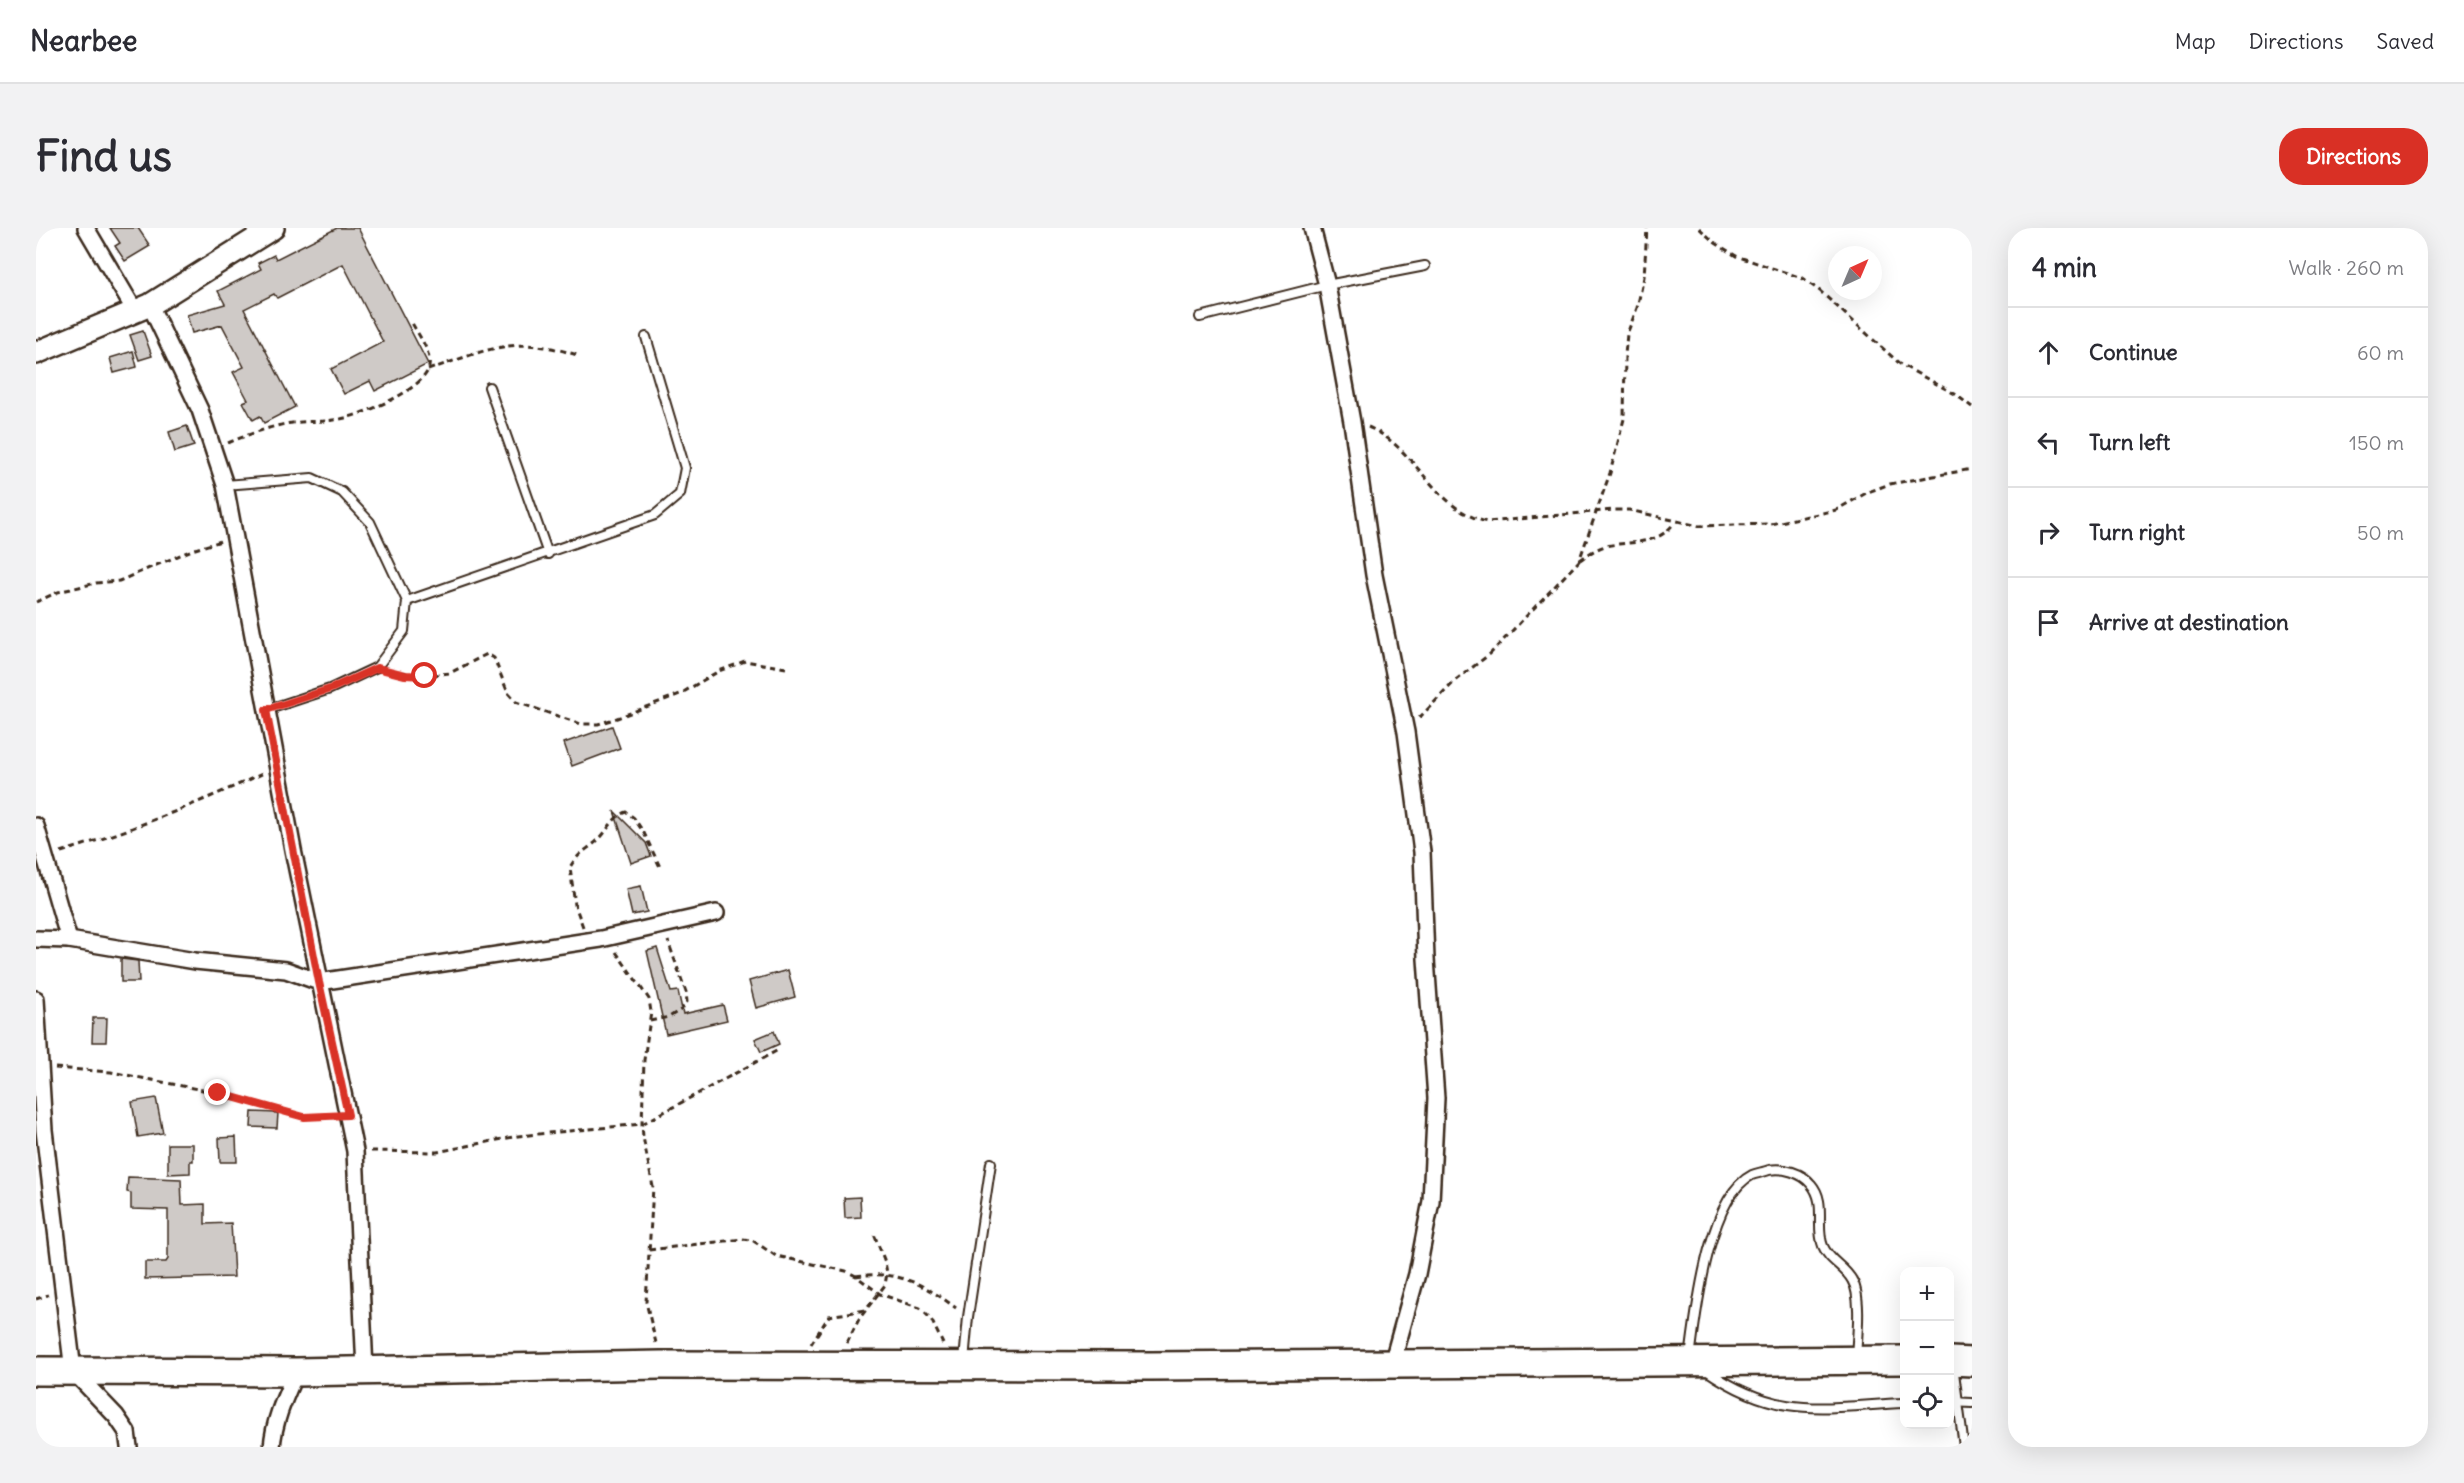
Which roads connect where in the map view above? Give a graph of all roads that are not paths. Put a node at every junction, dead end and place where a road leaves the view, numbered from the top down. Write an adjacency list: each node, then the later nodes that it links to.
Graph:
1 (86, 228): 6 (street)
2 (273, 228): 6 (street)
3 (1312, 228): 5 (street)
4 (1425, 266): 5 (lane)
5 (1327, 285): 7 (lane); 26 (street)
6 (142, 308): 9 (street); 11 (street)
7 (1200, 317)
8 (646, 337): 12 (lane)
9 (36, 353)
10 (489, 387): 12 (lane)
11 (225, 485): 13 (lane); 14 (street)
12 (548, 554): 13 (lane)
13 (407, 601): 14 (lane)
14 (266, 710): 19 (street)
15 (36, 826): 18 (street)
16 (716, 913): 19 (street)
17 (36, 939): 18 (street)
18 (69, 940): 19 (street)
19 (319, 982): 28 (street)
20 (36, 999): 30 (street)
21 (991, 1163): 27 (lane)
22 (1856, 1358): 23 (highway); 23 (lane); 24 (highway)
23 (1690, 1360): 26 (highway); 34 (lane)
24 (1900, 1360)
25 (1958, 1361): 32 (lane)
26 (1392, 1364): 27 (highway)
27 (957, 1365): 28 (highway)
28 (365, 1370): 31 (highway)
29 (36, 1371): 30 (highway)
30 (73, 1371): 31 (highway); 37 (street)
31 (296, 1372): 38 (street)
32 (1954, 1394)
33 (1954, 1402): 35 (lane)
34 (1900, 1403)
35 (1972, 1403)
36 (1954, 1406): 39 (lane)
37 (129, 1447)
38 (272, 1447)
39 (1964, 1447)

